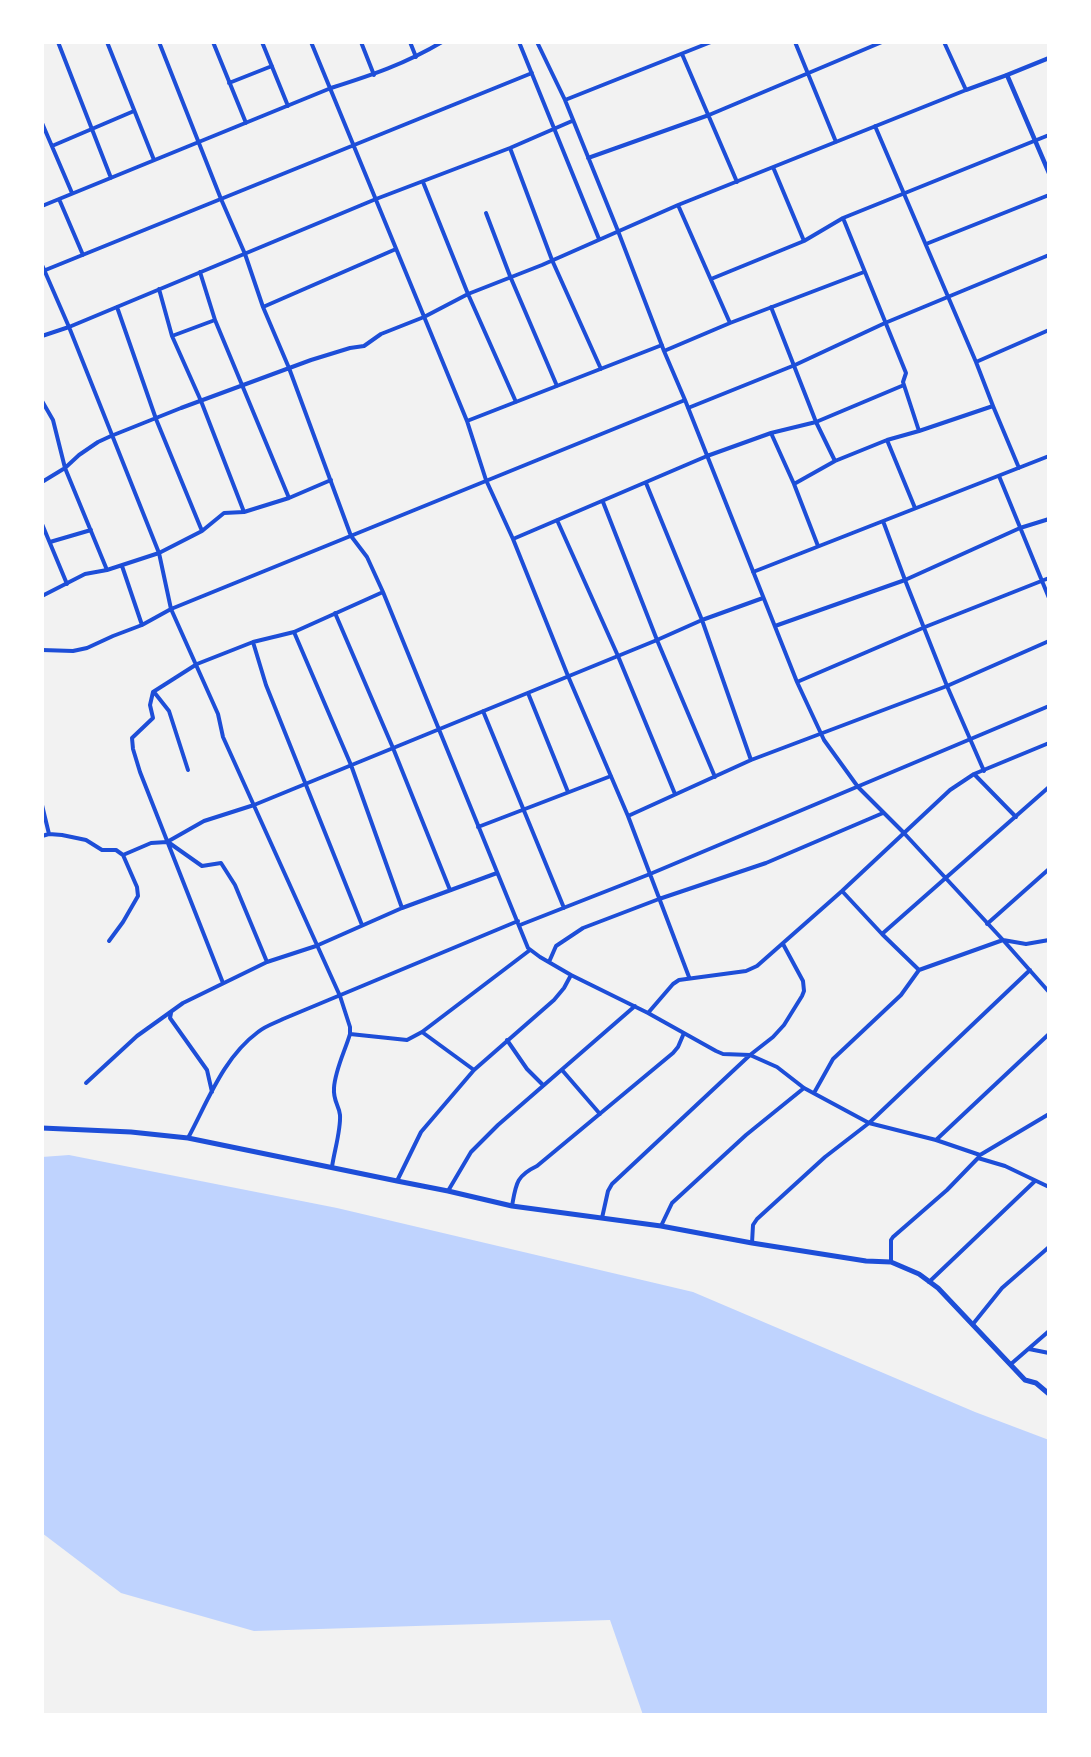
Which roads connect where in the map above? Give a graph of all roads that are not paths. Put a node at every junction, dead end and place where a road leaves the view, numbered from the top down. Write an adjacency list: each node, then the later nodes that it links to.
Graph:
1 (58, 42): 36 (street)
2 (107, 42): 29 (street)
3 (159, 42): 39 (street)
4 (213, 42): 24 (street)
5 (262, 42): 19 (street)
6 (311, 42): 25 (street)
7 (361, 42): 22 (street)
8 (410, 42): 17 (street)
9 (442, 42): 17 (street)
10 (519, 42): 20 (street)
11 (538, 42): 27 (street)
12 (711, 42): 16 (street)
13 (795, 42): 21 (street)
14 (882, 42): 21 (street)
15 (944, 42): 26 (street)
16 (682, 54): 27 (street); 30 (street)
17 (416, 57): 22 (street)
18 (1049, 58): 23 (street)
19 (272, 66): 24 (street); 28 (street)
20 (532, 73): 35 (street); 41 (street)
21 (807, 73): 30 (street); 40 (street)
22 (374, 75): 25 (street)
23 (1007, 75): 26 (street); 38 (street)
24 (229, 82): 33 (street)
25 (331, 88): 28 (street); 41 (street)
26 (966, 90): 34 (street)
27 (565, 100): 31 (street)
28 (288, 106): 33 (street)
29 (134, 111): 36 (street); 45 (street)
30 (709, 115): 44 (street); 50 (street)
31 (572, 121): 35 (street); 44 (street)
32 (42, 123): 42 (street)
33 (246, 123): 39 (street)
34 (874, 126): 40 (street); 52 (street)
35 (555, 129): 43 (street); 62 (street)
36 (92, 130): 42 (street); 48 (street)
37 (1049, 135): 38 (street)
38 (1036, 140): 47 (street); 52 (street)
39 (198, 142): 45 (street); 55 (street)
40 (836, 142): 46 (street)
41 (354, 145): 55 (street); 56 (street)
42 (52, 146): 51 (street)
43 (510, 148): 49 (street); 69 (street)
44 (588, 158): 61 (street)
45 (154, 160): 48 (street)
46 (773, 167): 50 (street); 63 (street)
47 (1049, 172)
48 (111, 178): 51 (street)
49 (423, 182): 56 (street); 77 (street)
50 (737, 182): 57 (street)
51 (72, 193): 54 (street)
52 (904, 193): 60 (street); 64 (street)
53 (1049, 195): 64 (street)
54 (58, 199): 58 (street); 67 (street)
55 (221, 199): 66 (street); 67 (street)
56 (376, 199): 65 (street); 66 (street)
57 (678, 205): 61 (street); 75 (street)
58 (42, 206)
59 (486, 213): 74 (street)
60 (843, 218): 63 (street); 73 (street)
61 (618, 231): 62 (street); 90 (street)
62 (599, 239): 69 (street)
63 (804, 241): 75 (street)
64 (926, 244): 78 (street)
65 (396, 249): 80 (street); 82 (street)
66 (245, 254): 72 (street); 80 (street)
67 (83, 255): 71 (street)
68 (1049, 255): 78 (street)
69 (552, 260): 74 (street); 95 (street)
70 (42, 266): 71 (street)
71 (43, 271): 86 (street)
72 (200, 272): 76 (street); 83 (street)
73 (864, 272): 81 (street); 85 (street)
74 (510, 276): 77 (street); 98 (street)
75 (711, 279): 84 (street)
76 (159, 290): 79 (street); 89 (street)
77 (468, 294): 82 (street); 102 (street)
78 (948, 297): 85 (street); 92 (street)
79 (117, 307): 86 (street); 105 (street)
80 (263, 307): 94 (street)
81 (771, 308): 84 (street); 93 (street)
82 (424, 317): 94 (street); 106 (street)
83 (215, 320): 89 (street); 97 (street)
84 (730, 323): 91 (street)
85 (885, 323): 93 (street); 96 (street)
86 (69, 327): 88 (street); 110 (street)
87 (1049, 330): 92 (street)
88 (42, 336)
89 (172, 336): 101 (street)
90 (662, 345): 91 (street); 95 (street)
91 (664, 351): 99 (street)
92 (976, 362): 103 (street)
93 (795, 365): 104 (street); 107 (street)
94 (289, 368): 97 (street); 118 (street)
95 (601, 369): 98 (street)
96 (904, 385): 107 (street); 108 (street)
97 (242, 386): 101 (street); 123 (street)
98 (557, 386): 102 (street)
99 (685, 400): 104 (street); 119 (street)
100 (42, 401): 115 (street)
101 (201, 401): 105 (street); 126 (street)
102 (516, 402): 106 (street)
103 (993, 406): 108 (street); 116 (street)
104 (688, 408): 112 (street)
105 (156, 419): 110 (street); 133 (street)
106 (467, 421): 119 (street)
107 (816, 422): 109 (street); 114 (street)
108 (919, 432): 111 (street)
109 (771, 434): 112 (street); 122 (street)
110 (111, 436): 115 (street); 138 (street)
111 (887, 440): 114 (street); 125 (street)
112 (707, 456): 121 (street); 141 (street)
113 (1049, 456): 116 (street)
114 (835, 461): 122 (street)
115 (65, 468): 120 (street); 132 (street)
116 (1019, 468): 117 (street)
117 (999, 477): 125 (street); 131 (street)
118 (331, 480): 123 (street); 134 (street)
119 (486, 480): 134 (street); 135 (street)
120 (42, 482)
121 (646, 483): 124 (street); 152 (street)
122 (794, 484): 137 (street)
123 (289, 498): 126 (street)
124 (603, 502): 128 (street); 157 (street)
125 (915, 508): 129 (street)
126 (244, 512): 133 (street)
127 (1049, 519): 131 (street)
128 (557, 520): 135 (street); 161 (street)
129 (883, 521): 137 (street); 143 (street)
130 (42, 524): 136 (street)
131 (1020, 528): 143 (street); 144 (street)
132 (91, 530): 136 (street); 140 (street)
133 (202, 531): 138 (street)
134 (351, 536): 146 (street); 150 (street)
135 (513, 539): 163 (street)
136 (50, 542): 145 (street)
137 (818, 546): 141 (street)
138 (159, 553): 139 (street); 150 (street)
139 (122, 566): 140 (street); 153 (street)
140 (107, 570): 145 (street)
141 (753, 572): 148 (street)
142 (1049, 578): 144 (street)
143 (904, 580): 154 (street); 155 (street)
144 (1042, 580): 149 (street); 155 (street)
145 (67, 584): 147 (street)
146 (383, 592): 151 (street); 170 (street)
147 (42, 596)
148 (763, 598): 152 (street); 154 (street)
149 (1049, 598)
150 (171, 609): 153 (street); 162 (street)
151 (334, 613): 156 (street); 174 (street)
152 (702, 620): 157 (street); 175 (street)
153 (142, 625): 160 (street)
154 (775, 626): 164 (street)
155 (925, 627): 164 (street); 165 (street)
156 (294, 632): 159 (street); 176 (street)
157 (657, 640): 161 (street); 181 (street)
158 (1049, 641): 165 (street)
159 (253, 642): 162 (street); 182 (street)
160 (42, 650)
161 (618, 656): 163 (street); 186 (street)
162 (197, 664): 166 (street); 188 (street)
163 (568, 676): 167 (street); 180 (street)
164 (797, 682): 171 (street)
165 (947, 686): 171 (street); 172 (street)
166 (153, 692): 177 (street); 197 (street)
167 (528, 693): 169 (street); 185 (street)
168 (1049, 706): 172 (street)
169 (483, 711): 170 (street); 189 (street)
170 (439, 729): 174 (street); 193 (street)
171 (821, 734): 175 (street); 183 (street)
172 (970, 740): 178 (street); 183 (street)
173 (1049, 743): 178 (street)
174 (393, 748): 176 (street); 203 (street)
175 (751, 760): 181 (street)
176 (351, 765): 182 (street); 206 (street)
177 (188, 770)
178 (984, 771): 179 (street)
179 (974, 774): 192 (street); 194 (street)
180 (611, 776): 185 (street); 191 (street)
181 (715, 777): 186 (street)
182 (306, 783): 188 (street); 210 (street)
183 (858, 787): 190 (street); 201 (street)
184 (1049, 787): 192 (street)
185 (568, 792): 189 (street)
186 (675, 794): 191 (street)
187 (42, 805): 195 (street)
188 (254, 805): 197 (street); 216 (street)
189 (524, 809): 193 (street); 207 (street)
190 (883, 813): 194 (street); 205 (street)
191 (628, 816): 201 (street)
192 (1016, 817): 202 (street)
193 (478, 827): 200 (street)
194 (903, 832): 202 (street); 204 (street)
195 (49, 834): 196 (street); 198 (street)
196 (42, 836)
197 (167, 842): 198 (street); 218 (street); 224 (street)
198 (123, 855): 214 (street)
199 (1049, 869): 209 (street)
200 (497, 873): 203 (street); 208 (street)
201 (650, 874): 205 (street); 207 (street)
202 (946, 878): 209 (street); 211 (street)
203 (450, 890): 206 (street)
204 (842, 891): 211 (street); 215 (street)
205 (659, 898): 219 (street); 223 (street)
206 (402, 908): 210 (street)
207 (564, 908): 208 (street)
208 (519, 923): 217 (street); 226 (street)
209 (987, 924): 212 (street)
210 (362, 925): 216 (street)
211 (882, 934): 220 (street)
212 (1003, 940): 213 (street); 220 (street); 221 (street)
213 (1049, 940)
214 (108, 941)
215 (783, 944): 223 (street); 235 (street)
216 (316, 946): 218 (street); 226 (street)
217 (530, 950): 219 (street); 230 (street)
218 (267, 962): 224 (street)
219 (549, 962): 222 (street)
220 (919, 970): 242 (street)
221 (1030, 970): 225 (street); 245 (street)
222 (571, 975): 227 (street); 234 (street)
223 (689, 977): 229 (street)
224 (223, 984): 228 (street)
225 (1049, 992)
226 (340, 996): 232 (street); 241 (street)
227 (634, 1006): 229 (street); 237 (street)
228 (172, 1012): 238 (street); 241 (street)
229 (648, 1013): 231 (street)
230 (422, 1032): 232 (street); 236 (street)
231 (684, 1033): 235 (street); 243 (street)
232 (350, 1034): 250 (street)
233 (1049, 1034): 248 (street)
234 (507, 1040): 236 (street); 239 (street)
235 (750, 1055): 240 (street); 256 (street)
236 (474, 1070): 251 (street)
237 (562, 1070): 239 (street); 243 (street)
238 (86, 1083)
239 (543, 1085): 254 (street)
240 (804, 1088): 242 (street); 257 (street)
241 (212, 1093): 247 (street)
242 (814, 1093): 245 (street)
243 (601, 1114): 255 (street)
244 (1049, 1114): 249 (street)
245 (868, 1123): 248 (street); 258 (street)
246 (42, 1128): 247 (main road)
247 (188, 1138): 250 (main road)
248 (936, 1140): 249 (street)
249 (979, 1156): 252 (street); 260 (street)
250 (332, 1167): 251 (main road)
251 (397, 1181): 254 (main road)
252 (1035, 1181): 253 (street); 261 (street)
253 (1049, 1187)
254 (448, 1191): 255 (main road)
255 (512, 1206): 256 (main road)
256 (601, 1218): 257 (main road)
257 (661, 1226): 258 (main road)
258 (752, 1243): 260 (main road)
259 (1049, 1247): 262 (street)
260 (891, 1262): 261 (main road)
261 (929, 1282): 262 (main road)
262 (973, 1324): 266 (main road)
263 (1049, 1331): 264 (street)
264 (1029, 1349): 265 (street); 266 (street)
265 (1049, 1353)
266 (1011, 1364): 267 (main road)
267 (1049, 1394)

